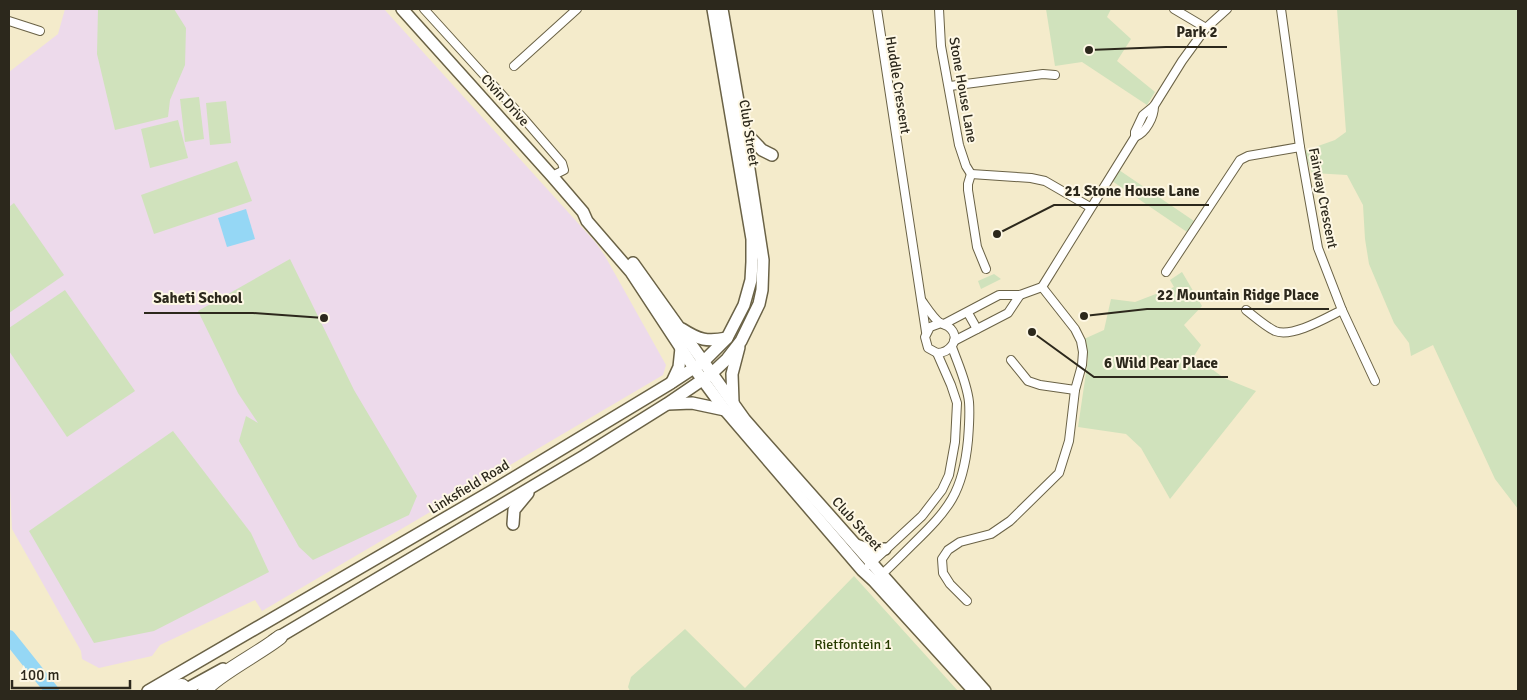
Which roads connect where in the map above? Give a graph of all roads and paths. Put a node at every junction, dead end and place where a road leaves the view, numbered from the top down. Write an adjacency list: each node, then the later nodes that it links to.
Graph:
1 (402, 9): 23 (main road, Civin Drive)
2 (424, 9): 23 (street)
3 (577, 9): 15 (street)
4 (712, 9): 26 (main road, Club Street)
5 (722, 9): 18 (main road, Club Street)
6 (873, 9): 21 (street, Huddle Crescent)
7 (877, 9): 21 (street, Huddle Crescent)
8 (939, 9): 17 (street, Stone House Lane)
9 (1174, 9): 13 (street)
10 (1227, 9): 13 (street)
11 (1281, 9): 19 (street, Fairway Crescent)
12 (9, 21): 14 (street)
13 (1206, 28): 24 (street)
14 (40, 31)
15 (514, 66)
16 (1055, 76): 17 (street)
17 (950, 86): 22 (street, Stone House Lane)
18 (743, 130): 20 (main road); 26 (main road, Club Street)
19 (1300, 147): 28 (street); 33 (street, Fairway Crescent)
20 (772, 155)
21 (901, 164): 31 (street, Huddle Crescent)
22 (971, 174): 24 (street); 27 (street)
23 (552, 176): 25 (main road, Civin Drive)
24 (1090, 207): 29 (street)
25 (584, 212): 36 (main road, Civin Drive); 42 (main road, Civin Drive)
26 (758, 261): 39 (main road, Linksfield Road); 40 (main road)
27 (986, 269)
28 (1166, 272)
29 (1042, 287): 30 (street); 49 (street)
30 (1020, 295): 34 (street); 37 (street)
31 (921, 300): 35 (street); 38 (street, Huddle Crescent)
32 (1246, 310): 33 (street)
33 (1342, 310): 47 (street, Fairway Crescent)
34 (968, 313): 35 (street); 37 (street)
35 (942, 324): 38 (street); 41 (street)
36 (678, 326): 39 (main road); 45 (main road, Civin Drive)
37 (977, 329): 41 (street)
38 (926, 332): 43 (street)
39 (727, 338): 45 (main road, Linksfield Road)
40 (741, 341): 46 (main road); 51 (main road)
41 (953, 344): 43 (street); 57 (street)
42 (681, 348): 45 (main road, Civin Drive); 48 (main road)
43 (937, 353): 55 (street)
44 (1011, 360): 49 (street)
45 (699, 365): 46 (main road, Civin Drive); 48 (main road, Linksfield Road)
46 (707, 377): 50 (main road); 51 (main road, Club Street)
47 (1376, 381)
48 (671, 383): 60 (main road, Linksfield Road)
49 (1075, 390): 58 (street)
50 (667, 404): 51 (main road); 52 (main road)
51 (729, 407): 54 (main road, Club Street); 56 (main road, Club Street)
52 (536, 484): 53 (main road); 59 (main road)
53 (513, 524)
54 (854, 544): 55 (main road); 56 (main road, Club Street)
55 (885, 550): 56 (street)
56 (867, 566): 57 (main road, Club Street)
57 (878, 577): 64 (main road, Club Street); 65 (main road, Club Street)
58 (967, 601)
59 (280, 637): 61 (main road); 63 (highway)
60 (179, 672): 61 (highway); 62 (main road, Linksfield Road)
61 (176, 690)
62 (148, 691)
63 (205, 691)
64 (974, 691)
65 (985, 691)

